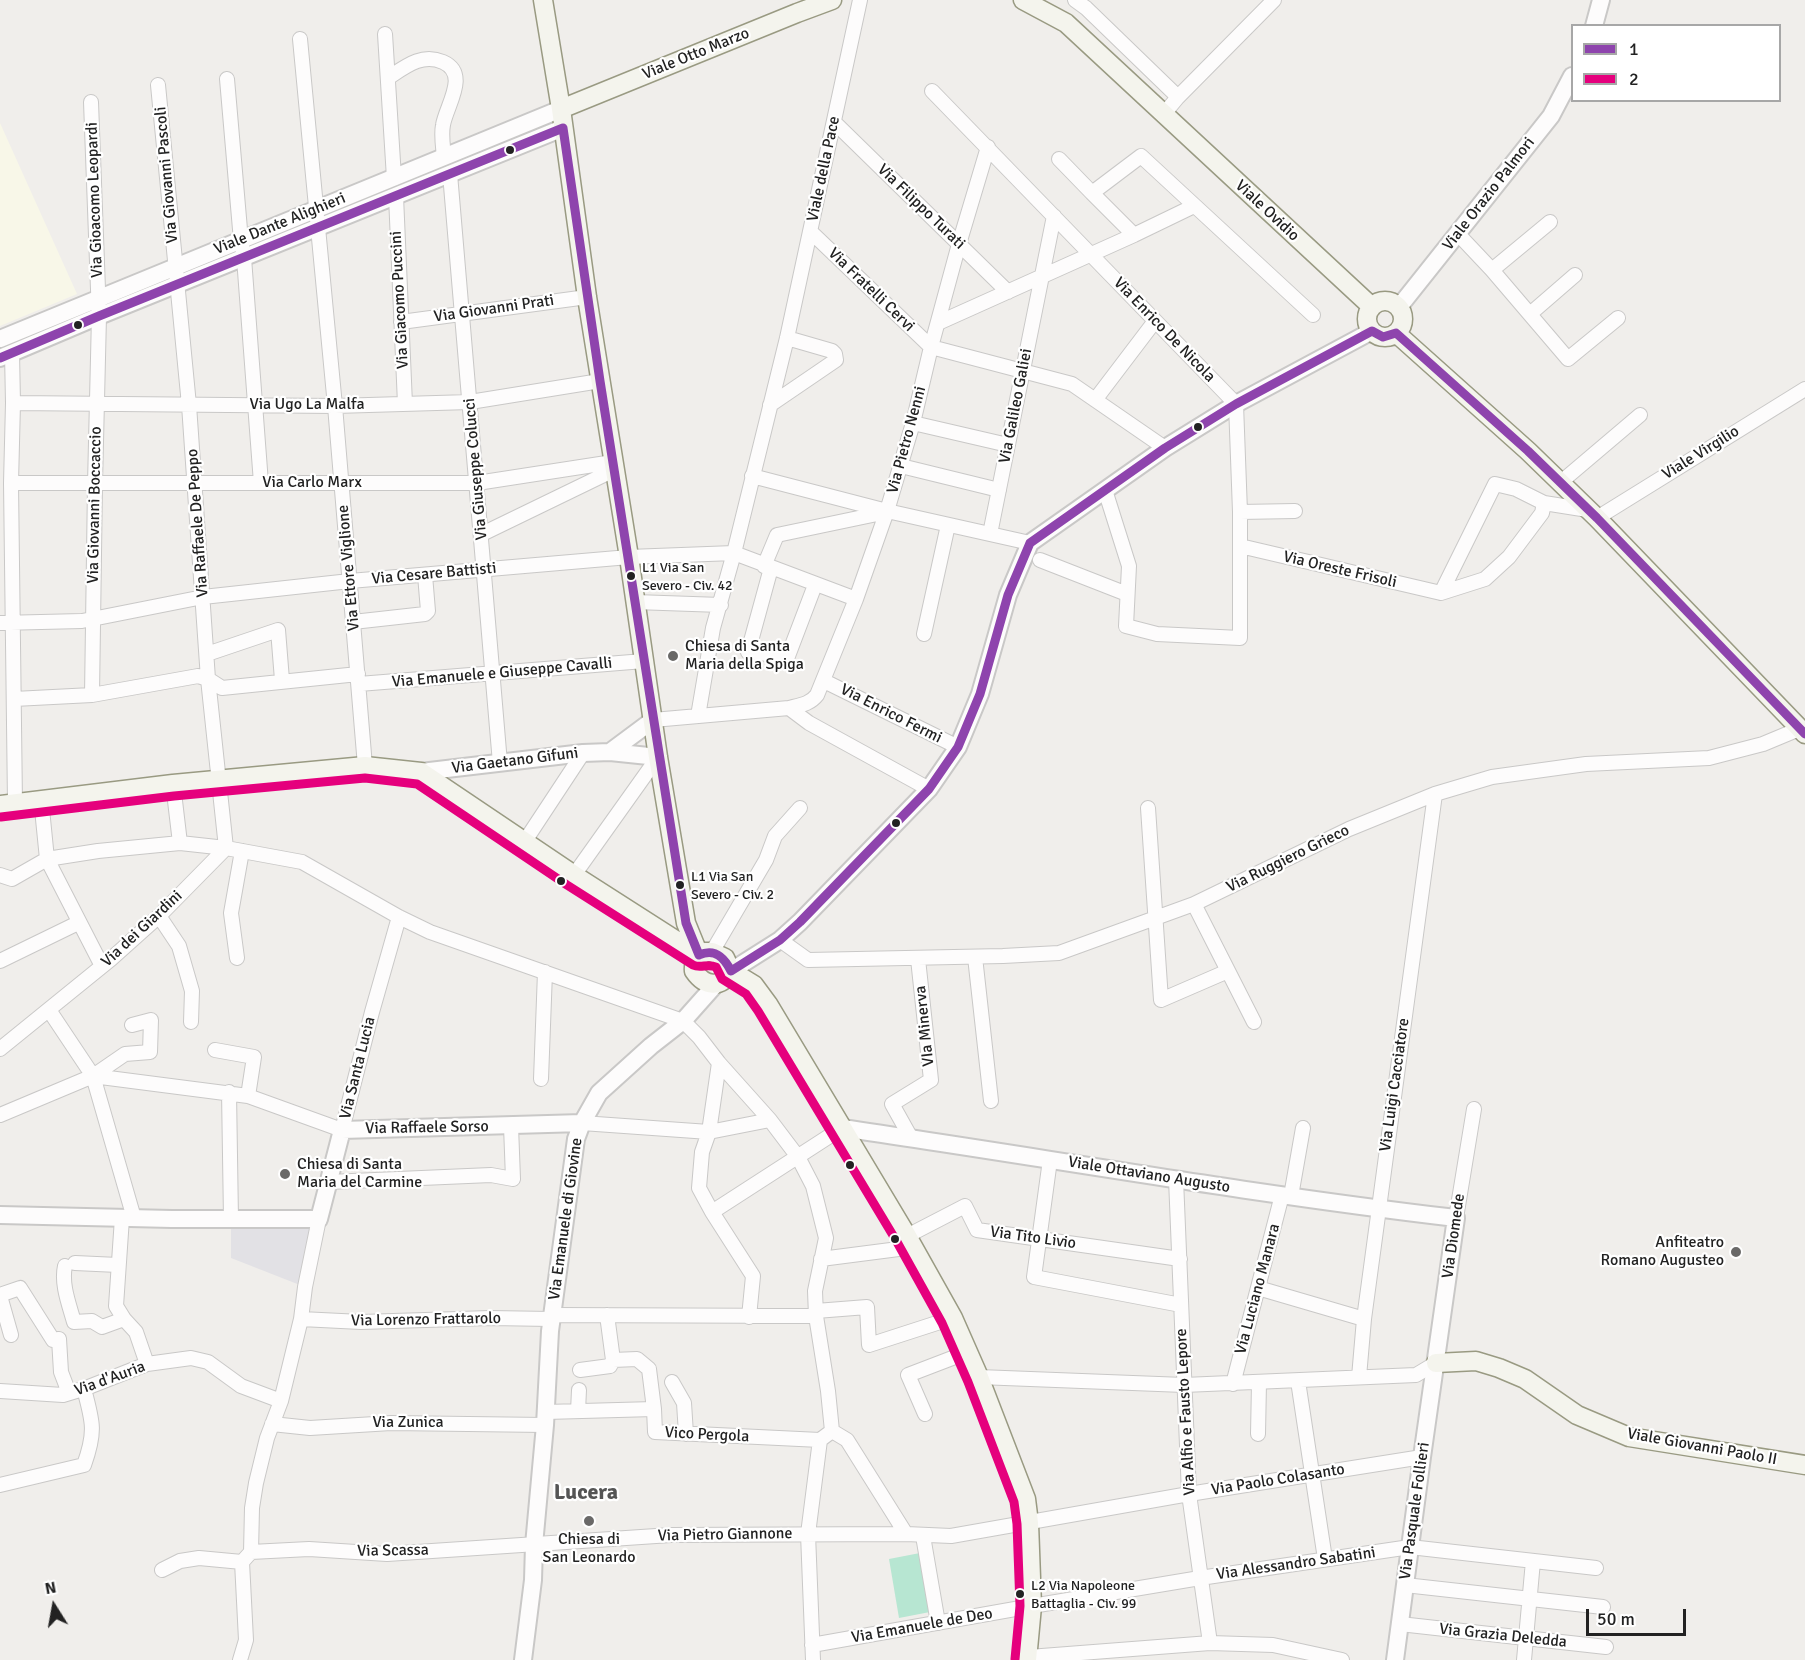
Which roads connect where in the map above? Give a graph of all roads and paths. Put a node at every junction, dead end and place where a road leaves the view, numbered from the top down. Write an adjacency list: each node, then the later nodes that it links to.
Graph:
1 (543, 0): 18 (main road)
2 (832, 0): 18 (main road, Viale Otto Marzo)
3 (860, 0): 20 (street, Viale della Pace)
4 (1023, 0): 19 (main road)
5 (1075, 0): 16 (street)
6 (1274, 0): 16 (street)
7 (1600, 0): 8 (street)
8 (1594, 24)
9 (386, 34): 11 (street)
10 (300, 39): 30 (street, Via Ettore Viglione)
11 (388, 78): 23 (street); 26 (street)
12 (1571, 78): 35 (street, Viale Orazio Palmori)
13 (227, 79): 37 (street)
14 (158, 84): 41 (street, Via Giovanni Pascoli)
15 (932, 92): 22 (street, Via Enrico De Nicola)
16 (1178, 97): 19 (street)
17 (91, 102): 48 (street, Via Gioacomo Leopardi)
18 (561, 109): 21 (main road); 23 (street, Viale Dante Alighieri)
19 (1163, 115): 49 (main road, Viale Ovidio)
20 (834, 122): 34 (street, Viale della Pace); 38 (street, Via Filippo Turati)
21 (563, 128): 25 (street, Viale Dante Alighieri); 47 (main road)
22 (988, 147): 31 (street, Via Enrico De Nicola); 38 (street, Via Pietro Nenni)
23 (444, 157): 26 (street, Viale Dante Alighieri)
24 (1059, 159): 27 (street)
25 (450, 174): 28 (street, Viale Dante Alighieri); 51 (street, Via Giuseppe Colucci)
26 (394, 178): 30 (street, Viale Dante Alighieri)
27 (1092, 193): 29 (street); 36 (street)
28 (396, 196): 33 (street, Viale Dante Alighieri); 56 (street, Via Giacomo Puccini)
29 (1194, 206): 36 (street); 53 (street)
30 (317, 209): 33 (street, Via Ettore Viglione); 37 (street, Viale Dante Alighieri)
31 (1054, 216): 39 (street, Via Enrico De Nicola); 44 (street, Via Galileo Galiei)
32 (1550, 222): 42 (street)
33 (319, 228): 40 (street, Viale Dante Alighieri); 77 (street, Via Ettore Viglione)
34 (811, 232): 61 (street, Viale della Pace); 63 (street, Via Fratelli Cervi)
35 (1458, 234): 42 (street); 50 (street, Viale Orazio Palmori)
36 (1134, 235): 39 (street)
37 (241, 241): 40 (street); 41 (street, Viale Dante Alighieri)
38 (959, 244): 46 (street, Via Filippo Turati); 58 (street, Via Pietro Nenni)
39 (1092, 255): 44 (street); 57 (street, Via Enrico De Nicola)
40 (244, 258): 45 (street, Viale Dante Alighieri); 75 (street)
41 (176, 266): 45 (street, Via Raffaele De Peppo); 48 (street, Viale Dante Alighieri)
42 (1492, 270): 52 (street)
43 (1575, 275): 52 (street)
44 (1042, 277): 46 (street); 65 (street, Via Galileo Galiei)
45 (177, 285): 54 (street, Viale Dante Alighieri); 74 (street, Via Raffaele De Peppo)
46 (1008, 292): 58 (street)
47 (587, 297): 51 (street, Via Giovanni Prati); 66 (main road)
48 (99, 298): 54 (street, Via Gioacomo Leopardi); 62 (street, Viale Dante Alighieri)
49 (1371, 307): 50 (main road); 59 (main road)
50 (1399, 308): 60 (main road)
51 (461, 314): 56 (street, Via Giovanni Prati); 69 (street, Via Giuseppe Colucci)
52 (1530, 314): 55 (street)
53 (1313, 315)
54 (99, 316): 64 (street, Viale Dante Alighieri); 71 (street, Via Giovanni Boccaccio)
55 (1618, 318)
56 (401, 321): 72 (street, Via Giacomo Puccini)
57 (1155, 321): 68 (street); 73 (street, Via Enrico De Nicola)
58 (938, 323): 63 (street, Via Pietro Nenni)
59 (1371, 332): 60 (main road); 73 (street)
60 (1396, 333): 86 (main road)
61 (787, 338): 76 (street, Viale della Pace); 76 (street)
62 (0, 339)
63 (931, 347): 65 (street); 79 (street, Via Pietro Nenni)
64 (6, 355): 70 (street)
65 (1023, 371): 68 (street); 80 (street, Via Galileo Galiei)
66 (600, 381): 69 (street, Via Ugo La Malfa); 82 (main road)
67 (1805, 389): 99 (street, Viale Virgilio)
68 (1095, 400): 81 (street)
69 (470, 402): 72 (street, Via Ugo La Malfa); 90 (street, Via Giuseppe Colucci)
70 (13, 403): 71 (street, Via Ugo La Malfa); 84 (street)
71 (96, 404): 74 (street, Via Ugo La Malfa); 91 (street, Via Giovanni Boccaccio)
72 (405, 404): 77 (street, Via Ugo La Malfa)
73 (1236, 404): 81 (street); 98 (street)
74 (189, 405): 75 (street, Via Ugo La Malfa); 92 (street, Via Raffaele De Peppo)
75 (255, 405): 77 (street, Via Ugo La Malfa); 88 (street)
76 (770, 405): 85 (street, Viale della Pace)
77 (335, 406): 89 (street, Via Ettore Viglione)
78 (1640, 415): 86 (street)
79 (913, 423): 80 (street); 83 (street, Via Pietro Nenni)
80 (1008, 445): 93 (street, Via Galileo Galiei)
81 (1165, 448): 94 (street)
82 (613, 466): 90 (street, Via Carlo Marx); 101 (street); 106 (main road)
83 (901, 466): 93 (street); 97 (street, Via Pietro Nenni)
84 (6, 467): 87 (street)
85 (752, 476): 97 (street); 105 (street, Viale della Pace)
86 (1561, 482): 99 (main road)
87 (11, 483): 91 (street, Via Carlo Marx); 121 (street)
88 (261, 483): 89 (street, Via Carlo Marx); 92 (street, Via Carlo Marx)
89 (342, 483): 90 (street, Via Carlo Marx); 111 (street, Via Ettore Viglione)
90 (477, 483): 101 (street, Via Giuseppe Colucci)
91 (95, 484): 92 (street, Via Carlo Marx); 119 (street, Via Giovanni Boccaccio)
92 (195, 484): 115 (street, Via Raffaele De Peppo)
93 (999, 490): 102 (street, Via Galileo Galiei)
94 (1105, 490): 103 (street); 114 (street)
95 (1544, 503): 99 (street); 113 (street); 113 (street)
96 (1295, 511): 98 (street)
97 (888, 512): 100 (street); 108 (street); 116 (street, Via Pietro Nenni)
98 (1240, 512): 104 (street)
99 (1593, 514): 135 (main road)
100 (948, 525): 102 (street); 122 (street)
101 (482, 534): 109 (street, Via Giuseppe Colucci)
102 (990, 534): 103 (street)
103 (1030, 543): 136 (street)
104 (1240, 546): 113 (street, Via Oreste Frisoli); 114 (street)
105 (734, 553): 106 (street, Via Cesare Battisti); 108 (street); 118 (street, Viale della Pace)
106 (629, 556): 109 (street, Via Cesare Battisti); 117 (main road)
107 (1040, 560): 114 (street)
108 (768, 567): 112 (street); 112 (street)
109 (484, 570): 110 (street, Via Cesare Battisti); 125 (street, Via Giuseppe Colucci)
110 (425, 575): 111 (street, Via Cesare Battisti); 120 (street)
111 (350, 581): 115 (street, Via Cesare Battisti); 120 (street, Via Ettore Viglione)
112 (815, 585): 116 (street)
113 (1441, 593)
114 (1127, 594)
115 (203, 597): 119 (street, Via Cesare Battisti); 123 (street, Via Raffaele De Peppo)
116 (856, 599): 129 (street, Via Pietro Nenni)
117 (636, 602): 118 (street); 124 (main road)
118 (721, 605): 133 (street, Viale della Pace)
119 (94, 620): 121 (street, Via Cesare Battisti); 130 (street, Via Giovanni Boccaccio)
120 (353, 622): 127 (street, Via Ettore Viglione)
121 (6, 624): 131 (street)
122 (924, 634)
123 (207, 654): 126 (street, Via Raffaele De Peppo); 128 (street)
124 (644, 661): 125 (street, Via Emanuele e Giuseppe Cavalli); 134 (main road)
125 (493, 673): 127 (street, Via Emanuele e Giuseppe Cavalli); 140 (street, Via Giuseppe Colucci)
126 (208, 678): 128 (street, Via Emanuele e Giuseppe Cavalli); 130 (street); 143 (street, Via Raffaele De Peppo)
127 (358, 679): 128 (street, Via Emanuele e Giuseppe Cavalli); 141 (street, Via Ettore Viglione)
128 (282, 681)
129 (824, 681): 132 (street, Via Pietro Nenni); 136 (street, Via Enrico Fermi)
130 (92, 695): 131 (street)
131 (14, 699): 148 (street)
132 (789, 708): 133 (street, Via Pietro Nenni); 145 (street)
133 (698, 716): 134 (street, Via Pietro Nenni)
134 (653, 720): 137 (street); 139 (main road)
135 (1802, 731): 146 (street, Via Ruggiero Grieco)
136 (957, 747): 145 (street)
137 (610, 752): 138 (street, Via Gaetano Gifuni); 139 (street, Via Gaetano Gifuni)
138 (583, 753): 140 (street, Via Gaetano Gifuni); 151 (street)
139 (658, 757): 156 (street); 169 (main road)
140 (500, 763): 142 (street, Via Gaetano Gifuni)
141 (365, 766): 142 (main road); 143 (main road)
142 (421, 772): 151 (main road)
143 (219, 780): 144 (main road); 153 (street)
144 (173, 784): 147 (main road); 152 (street)
145 (929, 789): 163 (street)
146 (1435, 794): 158 (street, Via Ruggiero Grieco); 204 (street, Via Luigi Cacciatore)
147 (41, 800): 148 (main road); 155 (street)
148 (7, 804)
149 (800, 808): 169 (street)
150 (1148, 808): 161 (street)
151 (525, 842): 156 (main road)
152 (180, 843): 153 (street); 155 (street)
153 (226, 848): 154 (street); 159 (street, Via dei Giardini)
154 (242, 851): 160 (street); 166 (street)
155 (47, 859): 157 (street); 162 (street)
156 (573, 874): 169 (main road)
157 (0, 875)
158 (1194, 904): 161 (street, Via Ruggiero Grieco); 171 (street)
159 (159, 916): 170 (street, Via dei Giardini); 178 (street)
160 (399, 917): 172 (street); 196 (street, Via Santa Lucia)
161 (1155, 919): 165 (street, Via Ruggiero Grieco); 171 (street)
162 (78, 923): 168 (street); 170 (street)
163 (780, 940): 164 (street); 167 (street, Via Ruggiero Grieco)
164 (759, 954): 169 (street); 174 (street)
165 (975, 957): 167 (street, Via Ruggiero Grieco); 188 (street)
166 (237, 958)
167 (918, 959): 198 (street, VIa Minerva)
168 (0, 962)
169 (712, 962): 173 (main road); 174 (main road); 175 (street)
170 (102, 966): 176 (street, Via dei Giardini)
171 (1228, 971): 179 (street)
172 (545, 972): 177 (street); 185 (street)
173 (715, 985): 175 (street, Via Emanuele di Giovine)
174 (754, 985): 194 (main road)
175 (698, 1003): 177 (street, Via Emanuele di Giovine)
176 (49, 1010): 181 (street, Via dei Giardini); 184 (street)
177 (683, 1021): 183 (street); 191 (street, Via Emanuele di Giovine)
178 (191, 1022)
179 (1254, 1022)
180 (132, 1025): 184 (street)
181 (0, 1049)
182 (214, 1050): 187 (street)
183 (719, 1062): 192 (street); 197 (street)
184 (93, 1076): 186 (street); 190 (street); 207 (street)
185 (541, 1079)
186 (229, 1092): 187 (street); 209 (street)
187 (248, 1096): 196 (street)
188 (991, 1101)
189 (1474, 1109): 208 (street, Via Diomede)
190 (0, 1115)
191 (582, 1123): 193 (street, Via Raffaele Sorso); 197 (street); 222 (street, Via Emanuele di Giovine)
192 (773, 1124): 197 (street); 199 (street)
193 (512, 1126): 196 (street, Via Raffaele Sorso); 202 (street, Via Raffaele Sorso)
194 (842, 1128): 198 (street, Viale Ottaviano Augusto); 199 (street); 212 (main road)
195 (1303, 1128): 203 (street, Via Luciano Manara)
196 (342, 1130): 202 (street, Via Santa Lucia)
197 (709, 1132): 205 (street)
198 (911, 1138): 200 (street, Viale Ottaviano Augusto)
199 (798, 1157): 205 (street); 213 (street)
200 (1050, 1160): 201 (street, Viale Ottaviano Augusto); 211 (street)
201 (1176, 1179): 203 (street, Viale Ottaviano Augusto); 214 (street, Via Alfio e Fausto Lepore)
202 (329, 1182): 210 (street, Via Santa Lucia)
203 (1287, 1195): 204 (street, Viale Ottaviano Augusto); 216 (street, Via Luciano Manara)
204 (1378, 1209): 208 (street, Viale Ottaviano Augusto); 226 (street, Via Luigi Cacciatore)
205 (712, 1212): 223 (street)
206 (0, 1215): 207 (street)
207 (128, 1218): 209 (street); 215 (street)
208 (1456, 1218): 231 (street, Via Diomede)
209 (231, 1219): 210 (street)
210 (319, 1219): 225 (street)
211 (1040, 1239): 212 (street, Via Tito Livio); 214 (street, Via Tito Livio); 218 (street)
212 (910, 1241): 213 (street); 229 (main road)
213 (821, 1259): 220 (street)
214 (1180, 1259): 218 (street, Via Alfio e Fausto Lepore)
215 (118, 1265): 224 (street); 224 (street)
216 (1258, 1288): 226 (street); 239 (street, Via Luciano Manara)
217 (0, 1295): 219 (street); 244 (street)
218 (1181, 1305): 240 (street, Via Alfio e Fausto Lepore)
219 (2, 1311): 228 (street)
220 (816, 1314): 223 (street, Via Lorenzo Frattarolo); 227 (street, Via Lorenzo Frattarolo); 253 (street)
221 (607, 1315): 222 (street, Via Lorenzo Frattarolo); 223 (street, Via Lorenzo Frattarolo); 230 (street)
222 (552, 1317): 225 (street, Via Lorenzo Frattarolo); 249 (street, Via Emanuele di Giovine)
223 (749, 1317)
224 (124, 1319): 232 (street)
225 (302, 1319): 245 (street)
226 (1364, 1319): 235 (street, Via Luigi Cacciatore)
227 (937, 1323)
228 (11, 1335)
229 (968, 1352): 234 (main road); 248 (street)
230 (613, 1360): 233 (street); 246 (street)
231 (1436, 1363): 235 (street); 254 (street, Via Pasquale Follieri); 255 (main road, Viale Giovanni Paolo II)
232 (147, 1364): 241 (street, Via d'Auria); 245 (street, Via d'Auria)
233 (580, 1370)
234 (979, 1377): 240 (street); 259 (main road)
235 (1359, 1377): 236 (street)
236 (1298, 1381): 238 (street); 256 (street)
237 (672, 1382): 251 (street)
238 (1259, 1383): 239 (street); 252 (street)
239 (1233, 1384): 240 (street)
240 (1184, 1385): 258 (street, Via Alfio e Fausto Lepore)
241 (84, 1389): 244 (street, Via d'Auria); 257 (street)
242 (579, 1390): 247 (street)
243 (0, 1391): 244 (street, Via d'Auria)
244 (69, 1394)
245 (281, 1401): 250 (street)
246 (654, 1409): 247 (street, Vico Pergola); 251 (street, Vico Pergola)
247 (578, 1412): 249 (street, Vico Pergola)
248 (925, 1414)
249 (545, 1418): 250 (street, Via Zunica); 263 (street, Via Emanuele di Giovine)
250 (272, 1424): 265 (street)
251 (686, 1434): 253 (street, Vico Pergola)
252 (1258, 1434)
253 (826, 1436): 260 (street); 261 (street)
254 (1422, 1457): 256 (street, Via Paolo Colasanto); 264 (street, Via Pasquale Follieri)
255 (1805, 1465)
256 (1313, 1473): 258 (street, Via Paolo Colasanto); 266 (street)
257 (0, 1485)
258 (1189, 1494): 259 (street, Via Paolo Colasanto); 270 (street, Via Alfio e Fausto Lepore)
259 (1029, 1523): 262 (street, Via Paolo Colasanto); 273 (main road)
260 (808, 1534): 261 (street, Via Pietro Giannone); 263 (street, Via Pietro Giannone); 279 (street)
261 (906, 1534): 262 (street, Via Pietro Giannone)
262 (923, 1536): 275 (street)
263 (534, 1545): 265 (street, Via Scassa); 285 (street, Via Emanuele di Giovine)
264 (1410, 1547): 266 (street, Via Alessandro Sabatini); 267 (street, Via Alessandro Sabatini); 271 (street, Via Pasquale Follieri)
265 (247, 1557): 269 (street, Via Scassa); 284 (street)
266 (1325, 1559): 270 (street, Via Alessandro Sabatini)
267 (1533, 1561): 268 (street, Via Alessandro Sabatini); 272 (street)
268 (1596, 1568)
269 (162, 1570)
270 (1200, 1578): 273 (street, Via Alessandro Sabatini); 278 (street, Via Alfio e Fausto Lepore)
271 (1405, 1585): 272 (street); 276 (street, Via Pasquale Follieri)
272 (1529, 1599): 274 (street); 277 (street)
273 (1032, 1606): 275 (street, Via Emanuele de Deo); 283 (main road)
274 (1603, 1607)
275 (938, 1623): 279 (street, Via Emanuele de Deo)
276 (1400, 1624): 277 (street, Via Grazia Deledda); 289 (street, Via Pasquale Follieri)
277 (1526, 1639): 281 (street, Via Grazia Deledda); 290 (street)
278 (1210, 1643): 280 (street); 282 (street)
279 (812, 1646): 286 (street)
280 (1273, 1646): 287 (street); 288 (street)
281 (1606, 1647)
282 (1147, 1654): 283 (street)
283 (1028, 1658)
284 (240, 1660)
285 (523, 1660)
286 (813, 1660)
287 (1271, 1660)
288 (1342, 1660)
289 (1395, 1660)
290 (1524, 1660)

